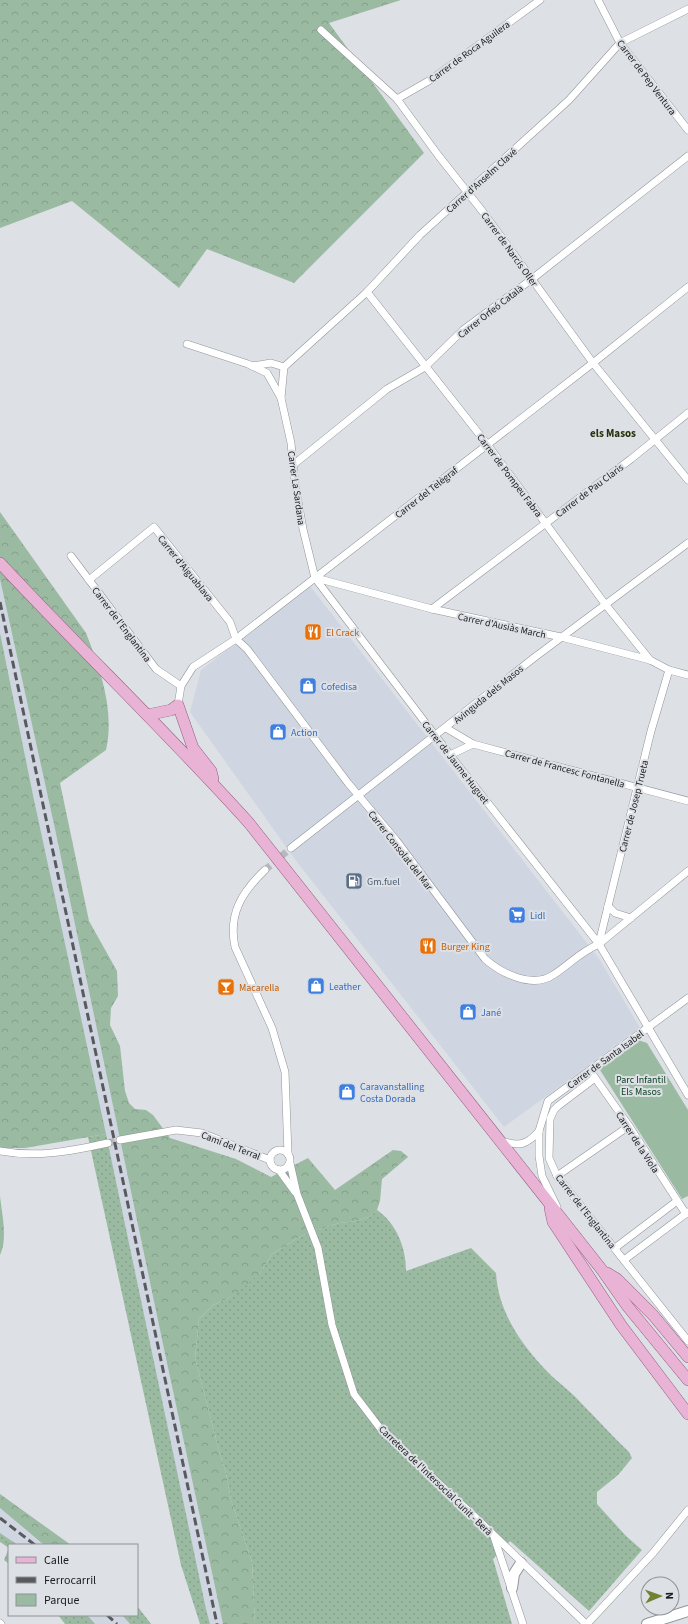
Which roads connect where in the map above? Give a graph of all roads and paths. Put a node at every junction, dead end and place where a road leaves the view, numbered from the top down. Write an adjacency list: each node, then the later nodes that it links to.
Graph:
1 (540, 0): 6 (street, Carrer de Roca Aguilera)
2 (598, 0): 5 (street, Carrer de Pep Ventura)
3 (688, 9): 5 (street, Carrer d'Anselm Clavé)
4 (321, 30): 6 (street, Carrer de Narcis Oller)
5 (620, 43): 7 (street, Carrer de Pep Ventura); 9 (street, Carrer d'Anselm Clavé)
6 (397, 99): 9 (street, Carrer de Narcis Oller)
7 (688, 130)
8 (688, 156): 10 (street, Carrer Orfeó Català)
9 (467, 192): 10 (street, Carrer de Narcis Oller); 12 (street, Carrer d'Anselm Clavé)
10 (532, 279): 14 (street, Carrer de Narcis Oller); 17 (street, Carrer Orfeó Català)
11 (688, 287): 14 (street, Carrer del Telègraf)
12 (367, 292): 16 (street, Carrer d'Anselm Clavé); 17 (street, Carrer de Pompeu Fabra)
13 (187, 344): 15 (street, Carrer La Sardana)
14 (593, 363): 20 (street, Carrer de Narcis Oller); 21 (street, Carrer del Telègraf)
15 (252, 366): 16 (street, Carrer La Sardana); 18 (street, Carrer La Sardana)
16 (284, 367): 18 (street, Carrer La Sardana)
17 (425, 367): 21 (street, Carrer de Pompeu Fabra); 22 (street, Carrer Orfeó Català)
18 (281, 398): 22 (street, Carrer La Sardana)
19 (688, 413): 20 (street, Carrer de Pau Claris)
20 (654, 439): 23 (street, Carrer de Narcis Oller); 24 (street, Carrer de Pau Claris)
21 (487, 444): 24 (street, Carrer de Pompeu Fabra); 28 (street, Carrer del Telègraf)
22 (293, 465): 28 (street, Carrer La Sardana)
23 (688, 480)
24 (545, 522): 30 (street, Carrer de Pompeu Fabra); 31 (street, Carrer de Pau Claris)
25 (688, 543): 30 (street, Avinguda dels Masos)
26 (71, 556): 29 (street, Carrer de l'Englantina)
27 (0, 563): 39 (main road)
28 (315, 578): 31 (street, Carrer d'Ausiàs March); 33 (street, Carrer del Telègraf); 41 (street, Carrer de Jaume Huguet)
29 (89, 580): 33 (street, Carrer d'Aiguablava); 37 (street, Carrer de l'Englantina)
30 (605, 604): 32 (street, Avinguda dels Masos); 34 (street, Carrer de Pompeu Fabra)
31 (432, 609): 32 (street, Carrer d'Ausiàs March)
32 (561, 637): 34 (street, Carrer d'Ausiàs March); 40 (street, Avinguda dels Masos)
33 (236, 639): 37 (street, Carrer del Telègraf); 46 (street, Carrer Consolat del Mar)
34 (650, 660): 35 (street, Carrer d'Ausiàs March)
35 (669, 670): 36 (street, Carrer d'Ausiàs March); 45 (street, Carrer de Josep Trueta)
36 (688, 675)
37 (181, 686): 38 (street, Carrer del Telègraf)
38 (178, 705): 39 (main road); 44 (main road)
39 (147, 715): 44 (main road)
40 (446, 728): 41 (street, Avinguda dels Masos); 42 (street, Carrer de Francesc Fontanella)
41 (436, 736): 43 (street, Carrer de Jaume Huguet); 46 (street, Avinguda dels Masos)
42 (473, 744): 43 (street); 45 (street, Carrer de Francesc Fontanella)
43 (450, 755): 53 (street, Carrer de Jaume Huguet)
44 (215, 785): 63 (main road)
45 (637, 787): 47 (street, Carrer de Francesc Fontanella); 51 (street, Carrer de Josep Trueta)
46 (358, 795): 48 (street, Avinguda dels Masos); 53 (street, Carrer Consolat del Mar)
47 (688, 801)
48 (291, 848)
49 (265, 870): 61 (street)
50 (688, 871): 52 (street, Carrer Consolat del Mar)
51 (608, 906): 52 (street); 53 (street, Carrer de Josep Trueta)
52 (631, 918): 53 (street, Carrer Consolat del Mar)
53 (599, 944): 55 (street, Carrer de Jaume Huguet)
54 (688, 998): 55 (street, Carrer de Santa Isabel)
55 (649, 1027): 56 (street, Carrer de Santa Isabel); 58 (street, Carrer de Jaume Huguet)
56 (589, 1070): 57 (street, Carrer de la Viola); 60 (street, Carrer de Santa Isabel)
57 (595, 1078): 59 (street, Carrer de la Viola); 71 (street, Carrer de l'Englantina)
58 (688, 1095)
59 (629, 1126): 71 (street); 73 (street, Carrer de la Viola)
60 (539, 1131): 63 (street); 76 (street, Carrer de Santa Isabel)
61 (287, 1133): 66 (street); 67 (street)
62 (120, 1140): 68 (street, Camí del Terral)
63 (500, 1141): 74 (main road)
64 (108, 1143): 65 (street)
65 (0, 1150)
66 (280, 1150): 67 (street); 68 (street)
67 (288, 1154): 69 (street)
68 (270, 1160): 70 (street)
69 (290, 1163): 70 (street); 72 (street, Carretera de l'Intersocial Cunit - Berà)
70 (279, 1170): 72 (street, Carretera de l'Intersocial Cunit - Berà)
71 (557, 1176): 77 (street, Carrer de l'Englantina)
72 (297, 1194): 85 (street, Carretera de l'Intersocial Cunit - Berà)
73 (677, 1201): 75 (street, Carrer de la Viola); 77 (street)
74 (549, 1204): 76 (main road); 83 (main road)
75 (687, 1213): 78 (street)
76 (558, 1216): 79 (main road)
77 (615, 1248): 78 (street, Carrer de l'Englantina)
78 (624, 1260): 80 (street, Carrer de l'Englantina)
79 (602, 1270): 81 (main road); 82 (main road)
80 (688, 1341)
81 (688, 1357)
82 (688, 1380)
83 (688, 1414)
84 (688, 1510): 90 (street)
85 (493, 1535): 86 (street, Carretera de l'Intersocial Cunit - Berà); 87 (street)
86 (521, 1563): 87 (street); 90 (street, Carretera de l'Intersocial Cunit - Berà)
87 (512, 1588): 89 (street)
88 (688, 1611): 91 (street)
89 (523, 1624)
90 (586, 1624)
91 (647, 1624)

